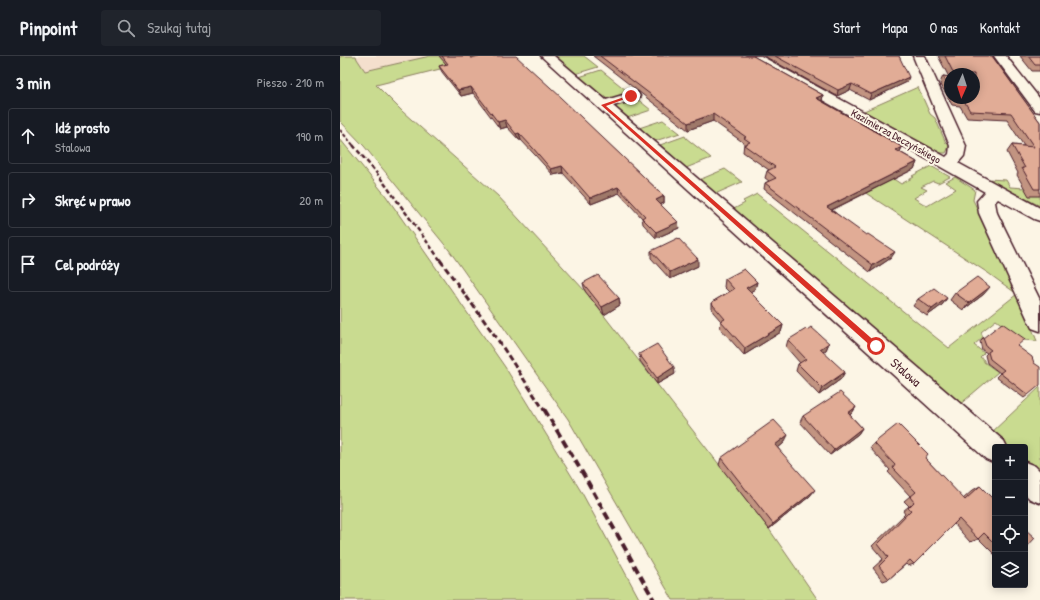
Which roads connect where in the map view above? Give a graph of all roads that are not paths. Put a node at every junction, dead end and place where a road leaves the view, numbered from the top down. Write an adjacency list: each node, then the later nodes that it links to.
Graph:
1 (547, 56): 6 (street, Stalowa)
2 (752, 56): 8 (street, Kazimierza Deczyńskiego)
3 (918, 56): 8 (street)
4 (1000, 56): 7 (street)
5 (633, 96): 6 (street)
6 (603, 105): 12 (street, Stalowa)
7 (1040, 108)
8 (947, 164): 9 (street, Kazimierza Deczyńskiego)
9 (996, 191): 10 (street, Kazimierza Deczyńskiego); 11 (street)
10 (1040, 215)
11 (1040, 322)
12 (992, 447)
13 (1028, 479): 14 (street)
14 (1040, 490)

